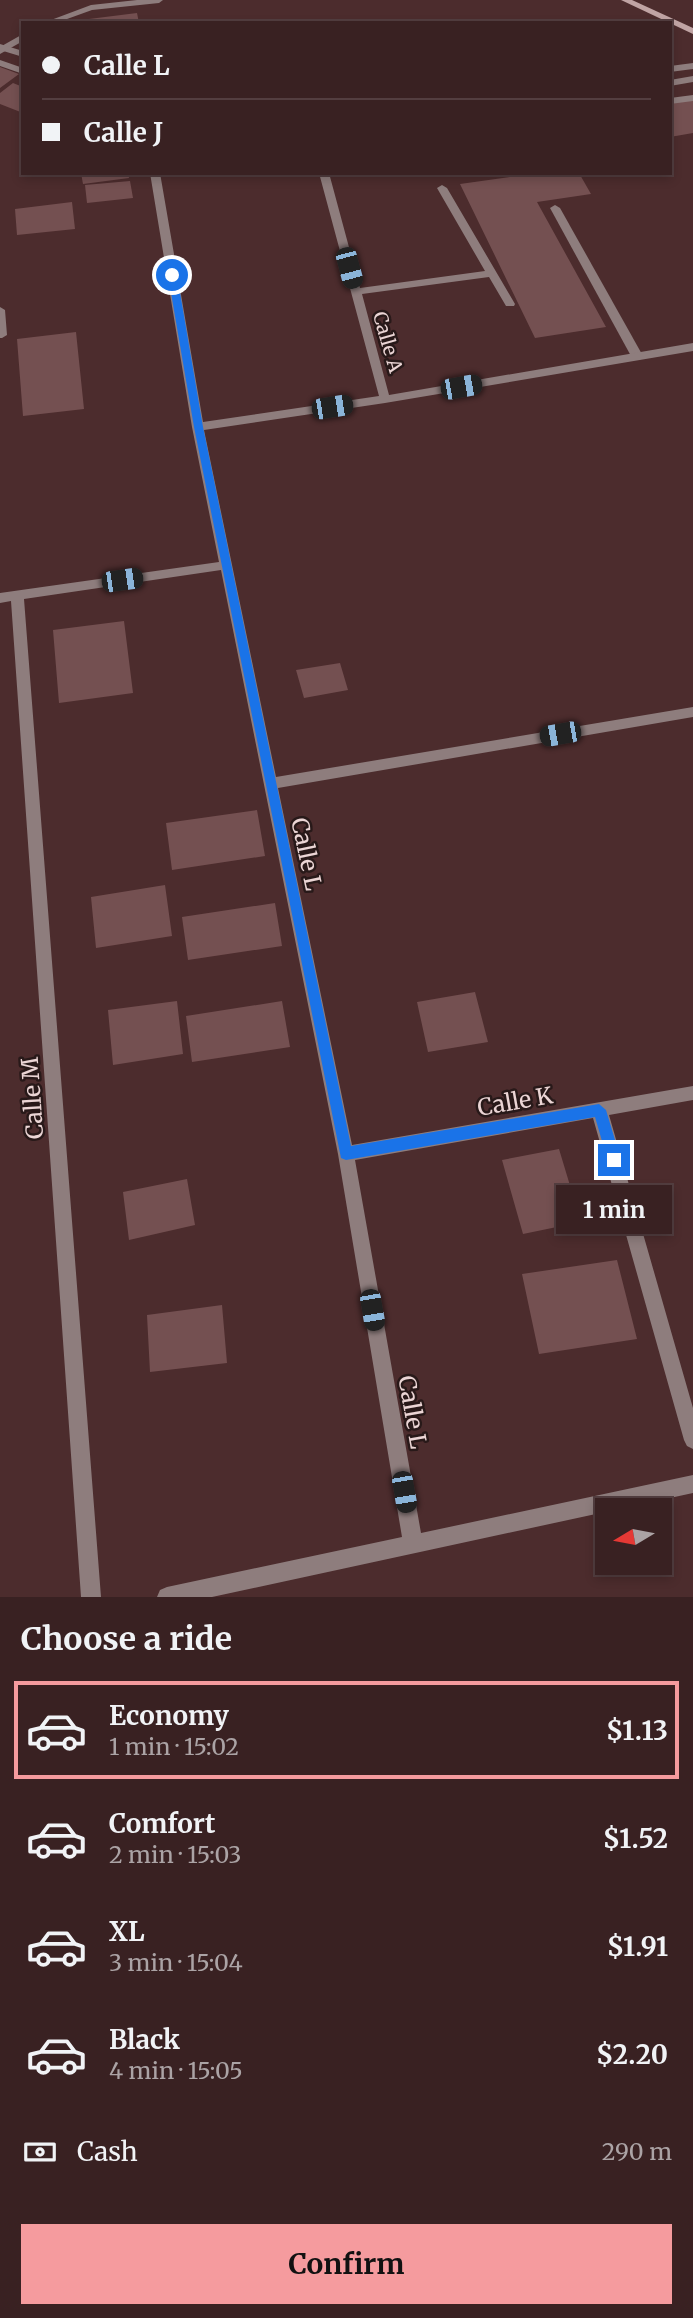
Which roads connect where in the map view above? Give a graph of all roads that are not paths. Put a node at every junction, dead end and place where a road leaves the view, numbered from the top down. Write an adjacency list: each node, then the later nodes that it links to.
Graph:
1 (159, 0): 4 (street)
2 (625, 0): 3 (main road)
3 (643, 3): 5 (main road)
4 (53, 21)
5 (693, 31)
6 (21, 38): 7 (street)
7 (1, 48): 8 (street)
8 (21, 53)
9 (0, 63): 12 (street)
10 (693, 66): 11 (street)
11 (672, 69)
12 (21, 70)
13 (693, 79): 14 (street)
14 (672, 83)
15 (693, 98): 16 (street)
16 (672, 101)
17 (155, 175): 29 (street, Calle L)
18 (325, 175): 22 (street, Calle A)
19 (442, 188): 21 (street)
20 (555, 208): 27 (street)
21 (491, 273): 22 (street); 23 (street)
22 (356, 292): 28 (street, Calle A)
23 (510, 304)
24 (0, 310): 25 (street)
25 (2, 335)
26 (693, 347): 27 (street)
27 (637, 356): 28 (street)
28 (385, 399): 29 (street)
29 (198, 427): 30 (street, Calle L)
30 (228, 565): 31 (street); 34 (street, Calle L)
31 (17, 595): 32 (street); 41 (street, Calle M)
32 (0, 598)
33 (693, 712): 34 (street)
34 (269, 784): 37 (street, Calle L)
35 (693, 1093): 36 (street, Calle K)
36 (599, 1110): 37 (street, Calle K); 38 (street)
37 (346, 1154): 40 (street, Calle L)
38 (693, 1440)
39 (693, 1484): 40 (street)
40 (412, 1544): 42 (street)
41 (91, 1597)
42 (167, 1597)

